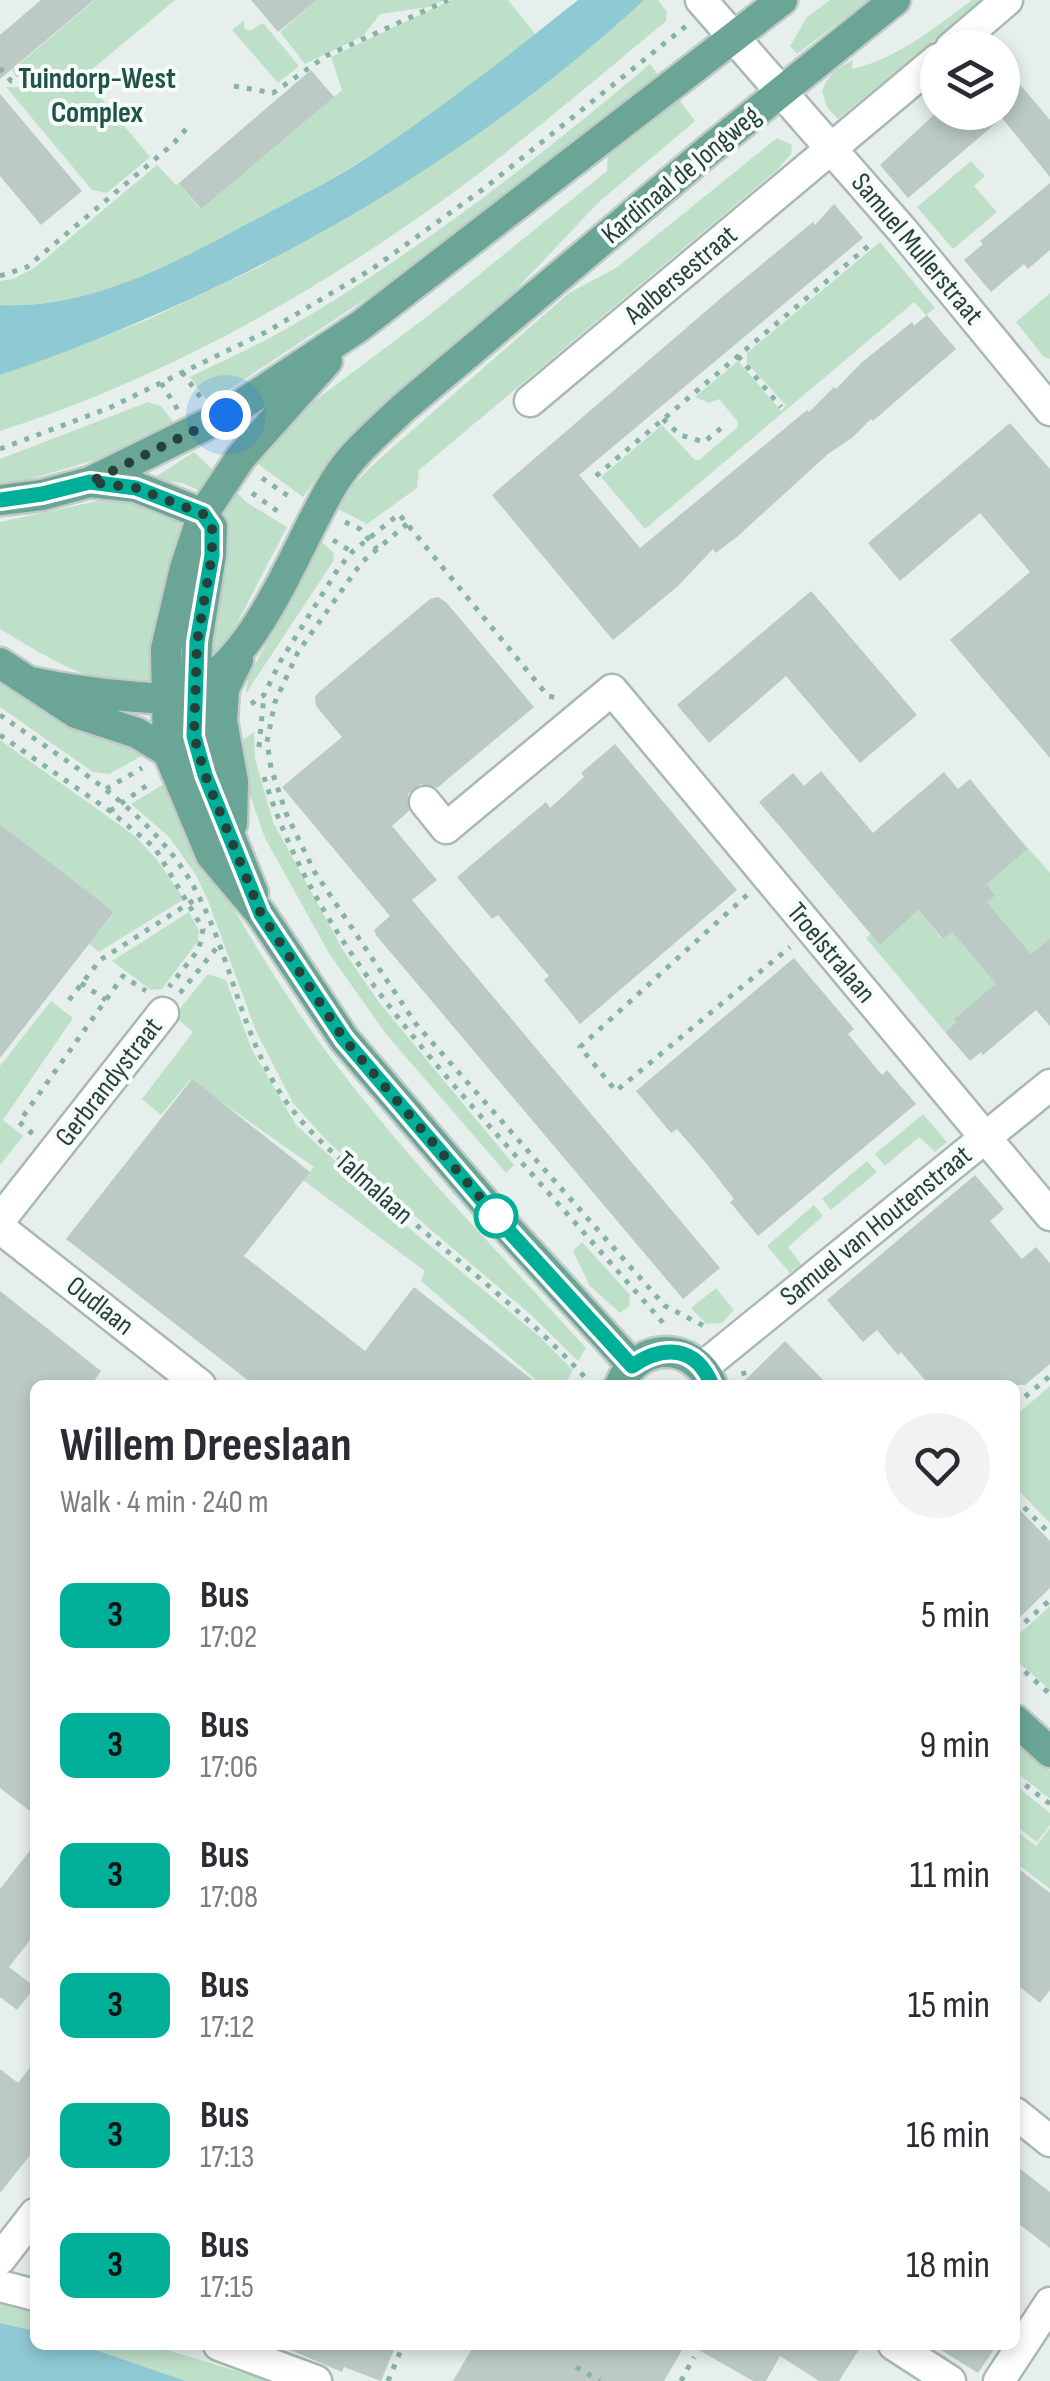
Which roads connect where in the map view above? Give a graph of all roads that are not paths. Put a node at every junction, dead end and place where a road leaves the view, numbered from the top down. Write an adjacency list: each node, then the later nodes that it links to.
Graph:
1 (782, 0): 6 (main road)
2 (895, 0): 8 (main road, Kardinaal de Jongweg)
3 (1007, 0): 5 (street)
4 (704, 4): 6 (street, Samuel Mullerstraat)
5 (972, 30)
6 (734, 37): 8 (street, Samuel Mullerstraat); 10 (main road)
7 (920, 74): 9 (street, Aalbersestraat)
8 (782, 90): 9 (street, Samuel Mullerstraat); 16 (main road, Kardinaal de Jongweg)
9 (832, 147): 11 (street, Aalbersestraat); 12 (street, Samuel Mullerstraat)
10 (360, 326): 13 (main road); 15 (main road)
11 (530, 401)
12 (1050, 410)
13 (90, 482): 14 (main road); 15 (main road)
14 (0, 500)
15 (203, 514): 19 (main road)
16 (244, 646): 19 (main road); 22 (main road)
17 (0, 663): 18 (main road)
18 (31, 682): 19 (main road); 20 (main road)
19 (182, 694): 20 (main road); 22 (main road)
20 (168, 752): 22 (main road)
21 (424, 802): 25 (street, Troelstralaan)
22 (222, 846): 29 (main road)
23 (163, 1012): 27 (street, Gerbrandystraat)
24 (1050, 1085): 25 (street, Samuel van Houtenstraat)
25 (985, 1137): 26 (street, Troelstralaan); 30 (street, Samuel van Houtenstraat)
26 (1050, 1216)
27 (0, 1220)
28 (0, 1228): 31 (street, Oudlaan)
29 (626, 1375): 30 (main road)
30 (707, 1376)
31 (194, 1380)
32 (1020, 1725): 33 (main road)
33 (1050, 1752)
34 (1020, 2117): 35 (street)
35 (1050, 2141)
36 (30, 2220): 37 (street)
37 (0, 2259)
38 (0, 2286): 39 (street)
39 (30, 2294)
40 (1050, 2304): 41 (street)
41 (1020, 2349)
42 (232, 2350): 45 (street)
43 (902, 2350): 46 (street)
44 (1020, 2350): 47 (street)
45 (316, 2381)
46 (950, 2381)
47 (999, 2381)

